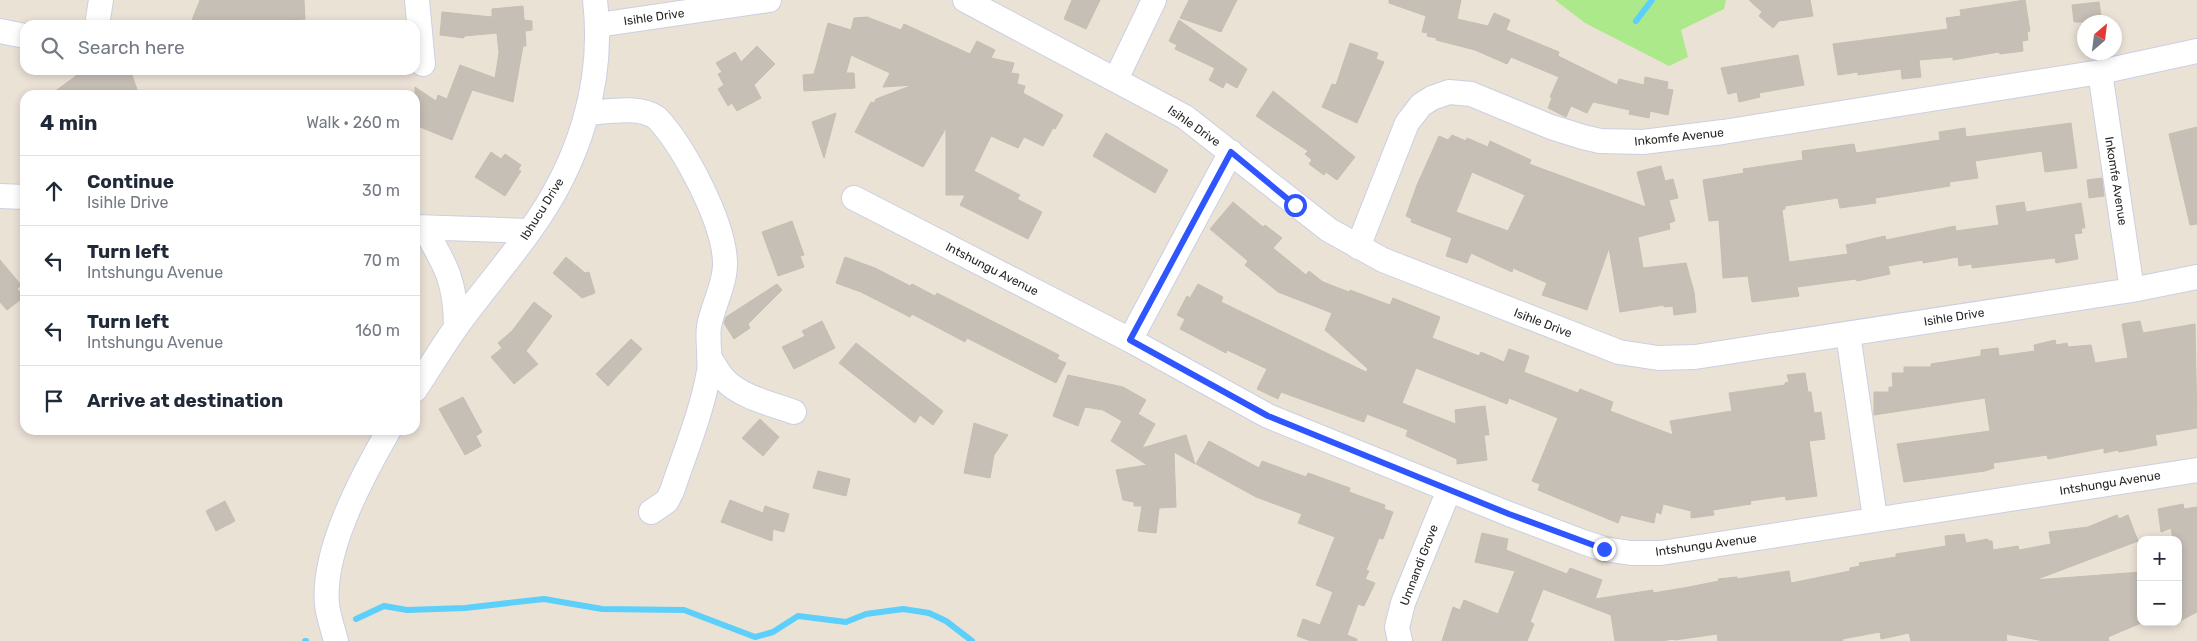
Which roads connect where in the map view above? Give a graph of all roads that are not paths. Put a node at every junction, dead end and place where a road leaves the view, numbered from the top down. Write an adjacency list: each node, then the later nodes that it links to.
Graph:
1 (101, 0): 7 (street)
2 (417, 0): 8 (street)
3 (595, 0): 9 (street, Ibhucu Drive)
4 (769, 0): 9 (street, Isihle Drive)
5 (965, 0): 16 (street, Isihle Drive)
6 (1154, 0): 16 (street)
7 (98, 20)
8 (419, 20)
9 (598, 25): 17 (street, Ibhucu Drive)
10 (0, 31): 12 (street)
11 (420, 32): 14 (street)
12 (20, 35)
13 (2197, 51): 15 (street, Inkomfe Avenue)
14 (423, 64)
15 (2100, 72): 24 (street, Inkomfe Avenue); 26 (street, Inkomfe Avenue)
16 (1116, 79): 18 (street, Isihle Drive)
17 (587, 113): 23 (street, Ibhucu Drive); 30 (street)
18 (1231, 152): 24 (street, Isihle Drive); 29 (street)
19 (0, 196): 20 (street)
20 (20, 197)
21 (854, 198): 29 (street, Intshungu Avenue)
22 (420, 228): 23 (street); 27 (street)
23 (529, 231): 27 (street, Ibhucu Drive)
24 (1358, 247): 28 (street, Isihle Drive)
25 (2197, 277): 26 (street, Isihle Drive)
26 (2132, 290): 28 (street, Isihle Drive)
27 (456, 327): 31 (street, Ibhucu Drive)
28 (1848, 334): 37 (street)
29 (1130, 340): 35 (street, Intshungu Avenue)
30 (709, 357): 32 (street); 36 (street)
31 (420, 382)
32 (794, 412)
33 (386, 435): 38 (street)
34 (2197, 470): 37 (street, Intshungu Avenue)
35 (1449, 490): 37 (street, Intshungu Avenue); 39 (street, Umnandi Grove)
36 (651, 512)
37 (1874, 518)
38 (336, 641)
39 (1400, 641)

